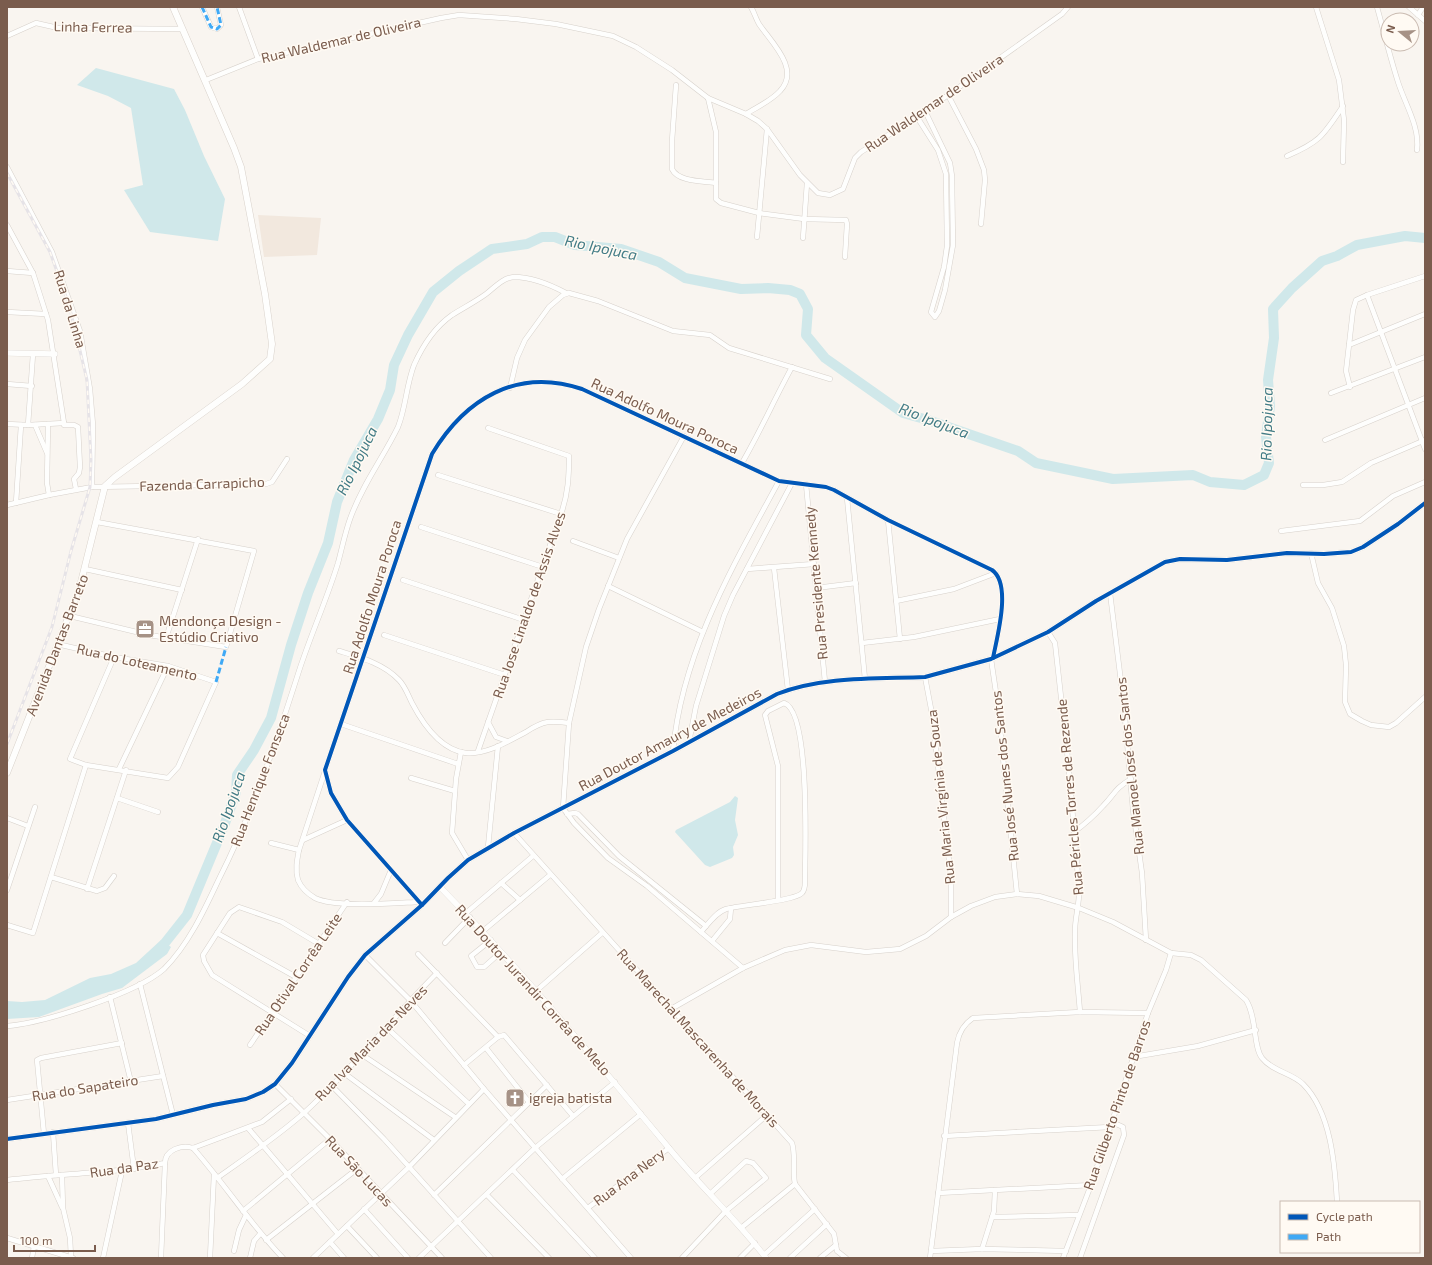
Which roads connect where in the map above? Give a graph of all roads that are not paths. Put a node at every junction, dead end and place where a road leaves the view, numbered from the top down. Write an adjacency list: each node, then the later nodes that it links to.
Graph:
1 (173, 7): 9 (main road)
2 (202, 7): 3 (street)
3 (216, 7)
4 (239, 7): 11 (street)
5 (751, 7): 18 (street)
6 (1068, 7): 14 (street, Rua Waldemar de Oliveira)
7 (1316, 7): 16 (street)
8 (1377, 7): 21 (street)
9 (182, 29): 10 (street, Linha Ferrea); 12 (main road)
10 (7, 36)
11 (258, 59): 12 (street, Rua Waldemar de Oliveira); 15 (street, Rua Waldemar de Oliveira)
12 (206, 80): 79 (main road)
13 (676, 85): 25 (street)
14 (948, 95): 17 (street, Rua Waldemar de Oliveira); 29 (street)
15 (708, 98): 18 (street, Rua Waldemar de Oliveira); 25 (street)
16 (1343, 106): 22 (street); 23 (street)
17 (925, 111): 19 (street, Rua Waldemar de Oliveira); 19 (street)
18 (746, 114): 20 (street, Rua Waldemar de Oliveira)
19 (917, 117): 26 (street, Rua Waldemar de Oliveira)
20 (767, 129): 26 (street, Rua Waldemar de Oliveira); 27 (street)
21 (1417, 150)
22 (1287, 156)
23 (1343, 162)
24 (7, 167): 80 (street, Rua da Linha)
25 (716, 183): 27 (street)
26 (807, 183): 28 (street)
27 (759, 213): 28 (street); 32 (street)
28 (804, 219): 33 (street); 34 (street)
29 (981, 224)
30 (7, 225): 31 (street)
31 (9, 231): 36 (street)
32 (757, 237)
33 (802, 238)
34 (845, 257)
35 (7, 271): 36 (street)
36 (33, 273): 41 (street)
37 (1425, 276): 39 (street)
38 (566, 293): 49 (street, Rua Henrique Fonseca); 55 (street); 200 (street, Rua Henrique Fonseca)
39 (1367, 295): 43 (street); 44 (street)
40 (7, 312): 41 (street)
41 (46, 314): 47 (street)
42 (1425, 314): 43 (street)
43 (1382, 332): 44 (street); 50 (street)
44 (1349, 345): 54 (street)
45 (7, 353): 46 (street)
46 (33, 354): 47 (street); 53 (street)
47 (55, 354): 59 (street)
48 (1425, 357): 50 (street)
49 (792, 367): 51 (street, Rua Henrique Fonseca); 72 (street)
50 (1394, 369): 54 (street); 58 (street)
51 (830, 379)
52 (7, 384): 53 (street)
53 (32, 386): 63 (street)
54 (1350, 387): 56 (street)
55 (510, 388): 66 (street, Rua Adolfo Moura Poroca); 121 (street, Rua Adolfo Moura Poroca)
56 (1331, 393)
57 (1425, 398): 58 (street)
58 (1409, 404): 67 (street); 68 (street)
59 (64, 423): 61 (street); 81 (street)
60 (7, 424): 62 (street)
61 (48, 424): 64 (street); 70 (street)
62 (21, 425): 63 (street); 84 (street)
63 (28, 425): 64 (street)
64 (35, 425): 70 (street)
65 (488, 428): 87 (street, Rua Jose Linaldo de Assis Alves)
66 (684, 436): 72 (street, Rua Adolfo Moura Poroca); 95 (street)
67 (1324, 440)
68 (1423, 440): 69 (street); 78 (street)
69 (1425, 449)
70 (47, 455): 82 (street)
71 (287, 459): 79 (street, Fazenda Carrapicho)
72 (742, 463): 74 (street, Rua Adolfo Moura Poroca)
73 (438, 475): 87 (street)
74 (779, 481): 76 (street, Rua Adolfo Moura Poroca); 112 (street)
75 (1425, 482): 91 (street)
76 (792, 483): 77 (street, Rua Adolfo Moura Poroca); 100 (street)
77 (806, 484): 83 (street, Rua Adolfo Moura Poroca); 96 (street, Rua Presidente Kennedy)
78 (1303, 485)
79 (105, 486): 80 (street, Fazenda Carrapicho); 89 (main road, Avenida Dantas Barreto)
80 (92, 487): 81 (street, Fazenda Carrapicho)
81 (76, 489): 82 (street, Fazenda Carrapicho)
82 (49, 494): 84 (street, Fazenda Carrapicho)
83 (847, 498): 88 (street, Rua Adolfo Moura Poroca); 103 (street)
84 (16, 503): 86 (street, Fazenda Carrapicho)
85 (1425, 503): 94 (street, Rua Doutor Amaury de Medeiros)
86 (7, 505)
87 (562, 514): 97 (street, Rua Jose Linaldo de Assis Alves)
88 (888, 520): 101 (street, Rua Adolfo Moura Poroca); 108 (street)
89 (97, 522): 92 (street); 99 (main road, Avenida Dantas Barreto)
90 (421, 527): 97 (street)
91 (1280, 531)
92 (198, 539): 106 (street); 115 (street)
93 (574, 541): 95 (street)
94 (1311, 553): 107 (street, Rua Doutor Amaury de Medeiros); 129 (street)
95 (619, 558): 104 (street)
96 (814, 564): 98 (street); 105 (street, Rua Presidente Kennedy)
97 (543, 567): 111 (street, Rua Jose Linaldo de Assis Alves)
98 (774, 568): 100 (street); 128 (street)
99 (86, 569): 106 (street); 109 (main road, Avenida Dantas Barreto)
100 (747, 569): 134 (street)
101 (996, 573): 108 (street); 110 (street)
102 (403, 580): 111 (street)
103 (856, 583): 105 (street); 117 (street)
104 (608, 586): 112 (street); 131 (street)
105 (816, 588): 127 (street, Rua Presidente Kennedy)
106 (182, 590): 115 (street)
107 (1110, 593): 113 (street, Rua Doutor Amaury de Medeiros); 146 (street, Rua Manoel José dos Santos)
108 (896, 601): 116 (street)
109 (70, 616): 115 (street); 118 (main road, Avenida Dantas Barreto)
110 (1000, 619): 116 (street); 122 (street)
111 (524, 620): 124 (street, Rua Jose Linaldo de Assis Alves)
112 (703, 632): 137 (street)
113 (1048, 632): 122 (street, Rua Doutor Amaury de Medeiros); 156 (street, Rua Péricles Torres de Rezende)
114 (384, 635): 124 (street)
115 (166, 638)
116 (900, 639): 117 (street)
117 (862, 643): 126 (street)
118 (57, 644): 120 (street, Rua do Loteamento); 144 (main road, Avenida Dantas Barreto)
119 (339, 651): 121 (street)
120 (114, 657): 123 (street, Rua do Loteamento); 140 (street)
121 (364, 658): 132 (street, Rua Adolfo Moura Poroca); 138 (street)
122 (992, 658): 125 (street, Rua Doutor Amaury de Medeiros); 172 (street, Rua José Nunes dos Santos)
123 (168, 666): 141 (street); 142 (street, Rua do Loteamento)
124 (505, 675): 130 (street, Rua Jose Linaldo de Assis Alves)
125 (925, 677): 126 (street, Rua Doutor Amaury de Medeiros); 181 (street, Rua Maria Virgínia de Souza)
126 (865, 679): 127 (street, Rua Doutor Amaury de Medeiros)
127 (825, 682): 128 (street, Rua Doutor Amaury de Medeiros)
128 (788, 690): 134 (street, Rua Doutor Amaury de Medeiros)
129 (1425, 697)
130 (488, 722): 133 (street); 136 (street, Rua Jose Linaldo de Assis Alves)
131 (569, 722): 133 (street); 150 (street)
132 (341, 724): 139 (street); 143 (street, Rua Adolfo Moura Poroca)
133 (507, 741): 135 (street)
134 (689, 742): 137 (street, Rua Doutor Amaury de Medeiros)
135 (498, 746): 136 (street); 160 (street)
136 (478, 751): 138 (street)
137 (673, 751): 150 (street, Rua Doutor Amaury de Medeiros)
138 (461, 752): 139 (street)
139 (458, 764): 147 (street)
140 (86, 765): 141 (street); 167 (street)
141 (119, 769): 142 (street)
142 (126, 770): 148 (street)
143 (326, 770): 154 (street); 158 (street, Rua Adolfo Moura Poroca)
144 (7, 773)
145 (412, 778): 147 (street)
146 (1130, 779): 156 (street); 189 (street, Rua Manoel José dos Santos)
147 (455, 791): 163 (street)
148 (117, 798): 151 (street); 170 (street)
149 (35, 807): 155 (street)
150 (563, 808): 152 (street); 157 (street, Rua Doutor Amaury de Medeiros)
151 (158, 812)
152 (568, 814): 183 (street); 185 (street)
153 (7, 818): 155 (street)
154 (347, 820): 158 (street); 164 (street)
155 (28, 826): 171 (street)
156 (1074, 832): 179 (street, Rua Péricles Torres de Rezende)
157 (514, 833): 160 (street, Rua Doutor Amaury de Medeiros); 162 (street, Rua Marechal Mascarenha de Morais)
158 (303, 840): 161 (street)
159 (271, 843): 161 (street)
160 (488, 847): 163 (street, Rua Doutor Amaury de Medeiros)
161 (299, 850): 175 (street)
162 (533, 856): 165 (street, Rua Marechal Mascarenha de Morais); 168 (street)
163 (468, 860): 169 (street, Rua Doutor Amaury de Medeiros)
164 (391, 870): 176 (street); 177 (street)
165 (550, 875): 173 (street); 187 (street, Rua Marechal Mascarenha de Morais)
166 (114, 876): 170 (street)
167 (51, 877): 170 (street); 182 (street)
168 (501, 883): 173 (street); 180 (street)
169 (440, 887): 177 (street, Rua Doutor Amaury de Medeiros); 180 (street, Rua Doutor Jurandir Corrêa de Melo)
170 (87, 889)
171 (7, 890)
172 (1017, 894): 179 (street); 181 (street)
173 (520, 900): 184 (street)
174 (778, 900): 174 (street, Rua Doutor Amaury de Medeiros); 178 (street)
175 (347, 902): 176 (street); 192 (street, Rua Otival Corrêa Leite)
176 (374, 903): 177 (street)
177 (420, 903): 196 (street, Rua Doutor Amaury de Medeiros)
178 (731, 908): 183 (street); 190 (street)
179 (1079, 908): 189 (street); 206 (street, Rua Péricles Torres de Rezende)
180 (468, 915): 184 (street, Rua Doutor Jurandir Corrêa de Melo); 191 (street)
181 (951, 917): 197 (street)
182 (7, 925)
183 (706, 926): 185 (street)
184 (483, 931): 188 (street, Rua Doutor Jurandir Corrêa de Melo)
185 (701, 932): 190 (street)
186 (217, 933): 192 (street); 199 (street); 205 (street)
187 (602, 933): 201 (street); 204 (street, Rua Marechal Mascarenha de Morais)
188 (491, 940): 193 (street, Rua Doutor Jurandir Corrêa de Melo); 193 (street)
189 (1146, 940): 194 (street)
190 (712, 941): 197 (street)
191 (445, 943)
192 (319, 944): 199 (street, Rua Otival Corrêa Leite)
193 (501, 952): 201 (street, Rua Doutor Jurandir Corrêa de Melo)
194 (1171, 953): 207 (street, Rua Gilberto Pinto de Barros); 210 (street)
195 (418, 954): 198 (street)
196 (366, 955): 203 (street); 211 (street, Rua Doutor Amaury de Medeiros)
197 (743, 968): 204 (street)
198 (437, 973): 203 (street, Rua Iva Maria das Neves); 212 (street)
199 (296, 977): 205 (street, Rua Otival Corrêa Leite)
200 (140, 984): 202 (street, Rua Henrique Fonseca); 220 (street)
201 (536, 991): 222 (street, Rua Doutor Jurandir Corrêa de Melo)
202 (110, 997): 208 (street, Rua Henrique Fonseca); 213 (street)
203 (410, 1000): 209 (street, Rua Iva Maria das Neves); 218 (street)
204 (671, 1010): 235 (street, Rua Marechal Mascarenha de Morais)
205 (272, 1012): 211 (street); 214 (street, Rua Otival Corrêa Leite)
206 (1080, 1012): 207 (street); 244 (street)
207 (1148, 1013): 217 (street, Rua Gilberto Pinto de Barros)
208 (7, 1026)
209 (386, 1027): 216 (street, Rua Iva Maria das Neves); 231 (street)
210 (1256, 1030): 217 (street); 274 (street)
211 (310, 1036): 223 (street, Rua Doutor Amaury de Medeiros)
212 (498, 1037): 215 (street); 225 (street)
213 (122, 1043): 221 (street); 227 (street)
214 (250, 1045)
215 (486, 1048): 218 (street); 230 (street)
216 (361, 1054): 219 (street, Rua Iva Maria das Neves); 237 (street)
217 (1133, 1057): 240 (street, Rua Gilberto Pinto de Barros)
218 (464, 1065): 226 (street)
219 (344, 1073): 224 (street, Rua Iva Maria das Neves); 247 (street)
220 (163, 1076): 221 (street, Rua do Sapateiro); 234 (street)
221 (131, 1082): 227 (street, Rua do Sapateiro)
222 (615, 1082): 233 (street, Rua Doutor Jurandir Corrêa de Melo); 236 (street)
223 (275, 1084): 228 (street, Rua São Lucas); 234 (street, Rua Doutor Amaury de Medeiros)
224 (331, 1085): 232 (street, Rua Iva Maria das Neves); 253 (street)
225 (547, 1085): 230 (street); 236 (street)
226 (484, 1088): 231 (street); 238 (street)
227 (40, 1096): 229 (street, Rua do Sapateiro); 243 (street)
228 (291, 1099): 232 (street, Rua São Lucas); 241 (street, Rua da Paz)
229 (7, 1100)
230 (529, 1102): 238 (street)
231 (469, 1104): 237 (street)
232 (304, 1112): 246 (street, Rua São Lucas); 248 (street, Rua Iva Maria das Neves)
233 (641, 1114): 251 (street, Rua Doutor Jurandir Corrêa de Melo); 264 (street)
234 (173, 1115): 239 (street, Rua Doutor Amaury de Medeiros)
235 (767, 1115): 263 (street); 266 (street, Rua Marechal Mascarenha de Morais)
236 (573, 1116): 250 (street)
237 (455, 1118): 247 (street)
238 (511, 1119): 250 (street); 273 (street)
239 (128, 1123): 242 (street, Rua Doutor Amaury de Medeiros); 254 (street)
240 (1111, 1124): 244 (street); 267 (street, Rua Gilberto Pinto de Barros); 328 (street)
241 (248, 1128): 248 (street); 249 (street, Rua da Paz)
242 (53, 1132): 243 (street, Rua Doutor Amaury de Medeiros); 259 (street)
243 (44, 1134): 245 (street, Rua Doutor Amaury de Medeiros)
244 (944, 1136): 270 (street)
245 (7, 1139)
246 (330, 1139): 255 (street, Rua São Lucas); 258 (street)
247 (434, 1140): 253 (street)
248 (262, 1145): 258 (street); 262 (street, Rua Iva Maria das Neves)
249 (193, 1148): 252 (street, Rua da Paz); 262 (street)
250 (535, 1148): 256 (street); 264 (street)
251 (669, 1148): 263 (street, Rua Doutor Jurandir Corrêa de Melo); 276 (street, Rua Ana Nery)
252 (165, 1163): 254 (street, Rua da Paz); 307 (street)
253 (408, 1167): 269 (street); 273 (street)
254 (134, 1169): 257 (street, Rua da Paz)
255 (357, 1170): 269 (street, Rua São Lucas); 275 (street)
256 (513, 1170): 271 (street); 319 (street)
257 (122, 1171): 260 (street, Rua da Paz); 306 (street)
258 (286, 1174): 275 (street); 280 (street)
259 (56, 1175): 260 (street, Rua da Paz); 261 (street, Rua da Paz)
260 (62, 1175): 277 (street)
261 (48, 1176): 265 (street, Rua da Paz); 277 (street)
262 (216, 1176): 280 (street); 308 (street)
263 (695, 1178): 272 (street, Rua Doutor Jurandir Corrêa de Melo)
264 (562, 1179): 276 (street)
265 (7, 1180)
266 (795, 1184): 278 (street); 288 (street)
267 (1090, 1185): 268 (street); 283 (street, Rua Gilberto Pinto de Barros)
268 (995, 1190): 270 (street); 284 (street)
269 (380, 1193): 279 (street); 297 (street, Rua São Lucas)
270 (938, 1193): 301 (street)
271 (487, 1194): 285 (street); 318 (street)
272 (710, 1194): 281 (street, Rua Doutor Jurandir Corrêa de Melo); 281 (street)
273 (434, 1195): 285 (street)
274 (1337, 1201)
275 (312, 1204): 290 (street); 292 (street)
276 (588, 1207): 320 (street)
277 (63, 1208): 305 (street)
278 (815, 1209): 286 (street); 303 (street)
279 (364, 1210): 287 (street); 314 (street)
280 (243, 1211): 282 (street)
281 (726, 1211): 288 (street, Rua Doutor Jurandir Corrêa de Melo); 321 (street)
282 (246, 1215): 289 (street); 299 (street)
283 (1079, 1215): 284 (street); 300 (street, Rua Gilberto Pinto de Barros)
284 (992, 1217): 298 (street)
285 (458, 1222): 297 (street); 317 (street)
286 (827, 1224): 295 (street); 323 (street)
287 (347, 1226): 290 (street); 313 (street)
288 (741, 1228): 294 (street, Rua Doutor Jurandir Corrêa de Melo)
289 (260, 1234): 292 (street); 309 (street)
290 (338, 1234): 293 (street)
291 (7, 1238): 296 (street)
292 (266, 1240): 310 (street)
293 (330, 1242): 311 (street); 312 (street)
294 (755, 1243): 303 (street, Rua Doutor Jurandir Corrêa de Melo); 322 (street)
295 (836, 1245): 324 (street); 325 (street)
296 (34, 1246): 302 (street); 304 (street)
297 (431, 1246): 315 (street); 316 (street, Rua São Lucas)
298 (982, 1249): 300 (street); 301 (street)
299 (234, 1251)
300 (1066, 1251): 327 (street, Rua Gilberto Pinto de Barros)
301 (931, 1252): 326 (street)
302 (56, 1256): 305 (street)
303 (765, 1256)
304 (32, 1258)
305 (72, 1258)
306 (103, 1258)
307 (160, 1258)
308 (210, 1258)
309 (250, 1258)
310 (282, 1258)
311 (313, 1258)
312 (344, 1258)
313 (377, 1258)
314 (408, 1258)
315 (419, 1258)
316 (442, 1258)
317 (492, 1258)
318 (549, 1258)
319 (594, 1258)
320 (632, 1258)
321 (682, 1258)
322 (740, 1258)
323 (790, 1258)
324 (820, 1258)
325 (846, 1258)
326 (930, 1258)
327 (1063, 1258)
328 (1080, 1258)

